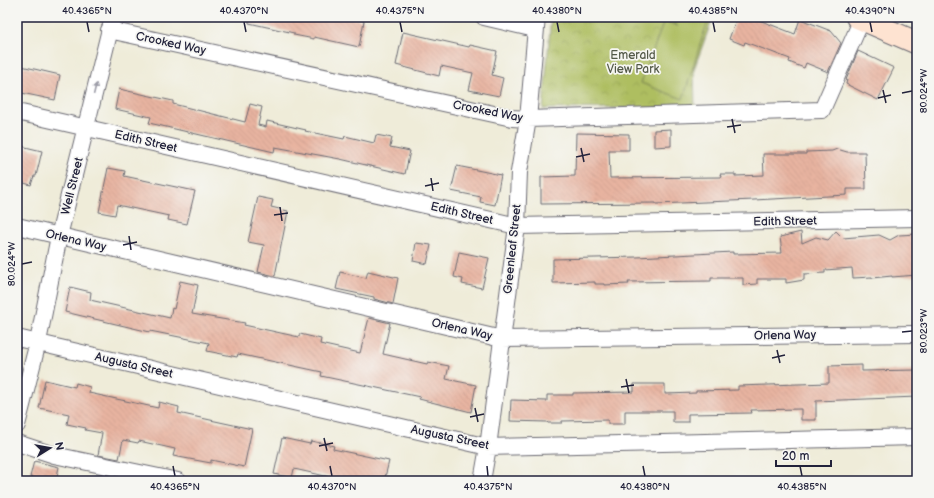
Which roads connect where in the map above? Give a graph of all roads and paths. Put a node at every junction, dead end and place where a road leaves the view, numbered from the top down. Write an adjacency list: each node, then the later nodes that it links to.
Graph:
1 (484, 17): 4 (street)
2 (860, 18): 5 (street); 7 (street, Crooked Way)
3 (111, 23): 7 (street, Crooked Way); 8 (street, Well Street, one-way to 3)
4 (536, 23): 7 (street, Greenleaf Street)
5 (917, 43)
6 (17, 112): 8 (street, Edith Street)
7 (528, 119): 11 (street, Greenleaf Street)
8 (86, 127): 11 (street, Edith Street); 12 (street, Well Street)
9 (917, 218): 11 (street, Edith Street)
10 (17, 226): 12 (street, Orlena Way)
11 (517, 226): 15 (street, Greenleaf Street)
12 (59, 236): 15 (street, Orlena Way); 16 (street, Well Street)
13 (917, 334): 15 (street, Orlena Way)
14 (17, 338): 16 (street, Augusta Street)
15 (502, 339): 20 (street, Greenleaf Street)
16 (38, 342): 17 (street, Well Street); 20 (street, Augusta Street)
17 (17, 425)
18 (917, 437): 20 (street, Augusta Street)
19 (17, 443): 21 (street)
20 (488, 447): 22 (street, Greenleaf Street)
21 (178, 481)
22 (482, 481)

